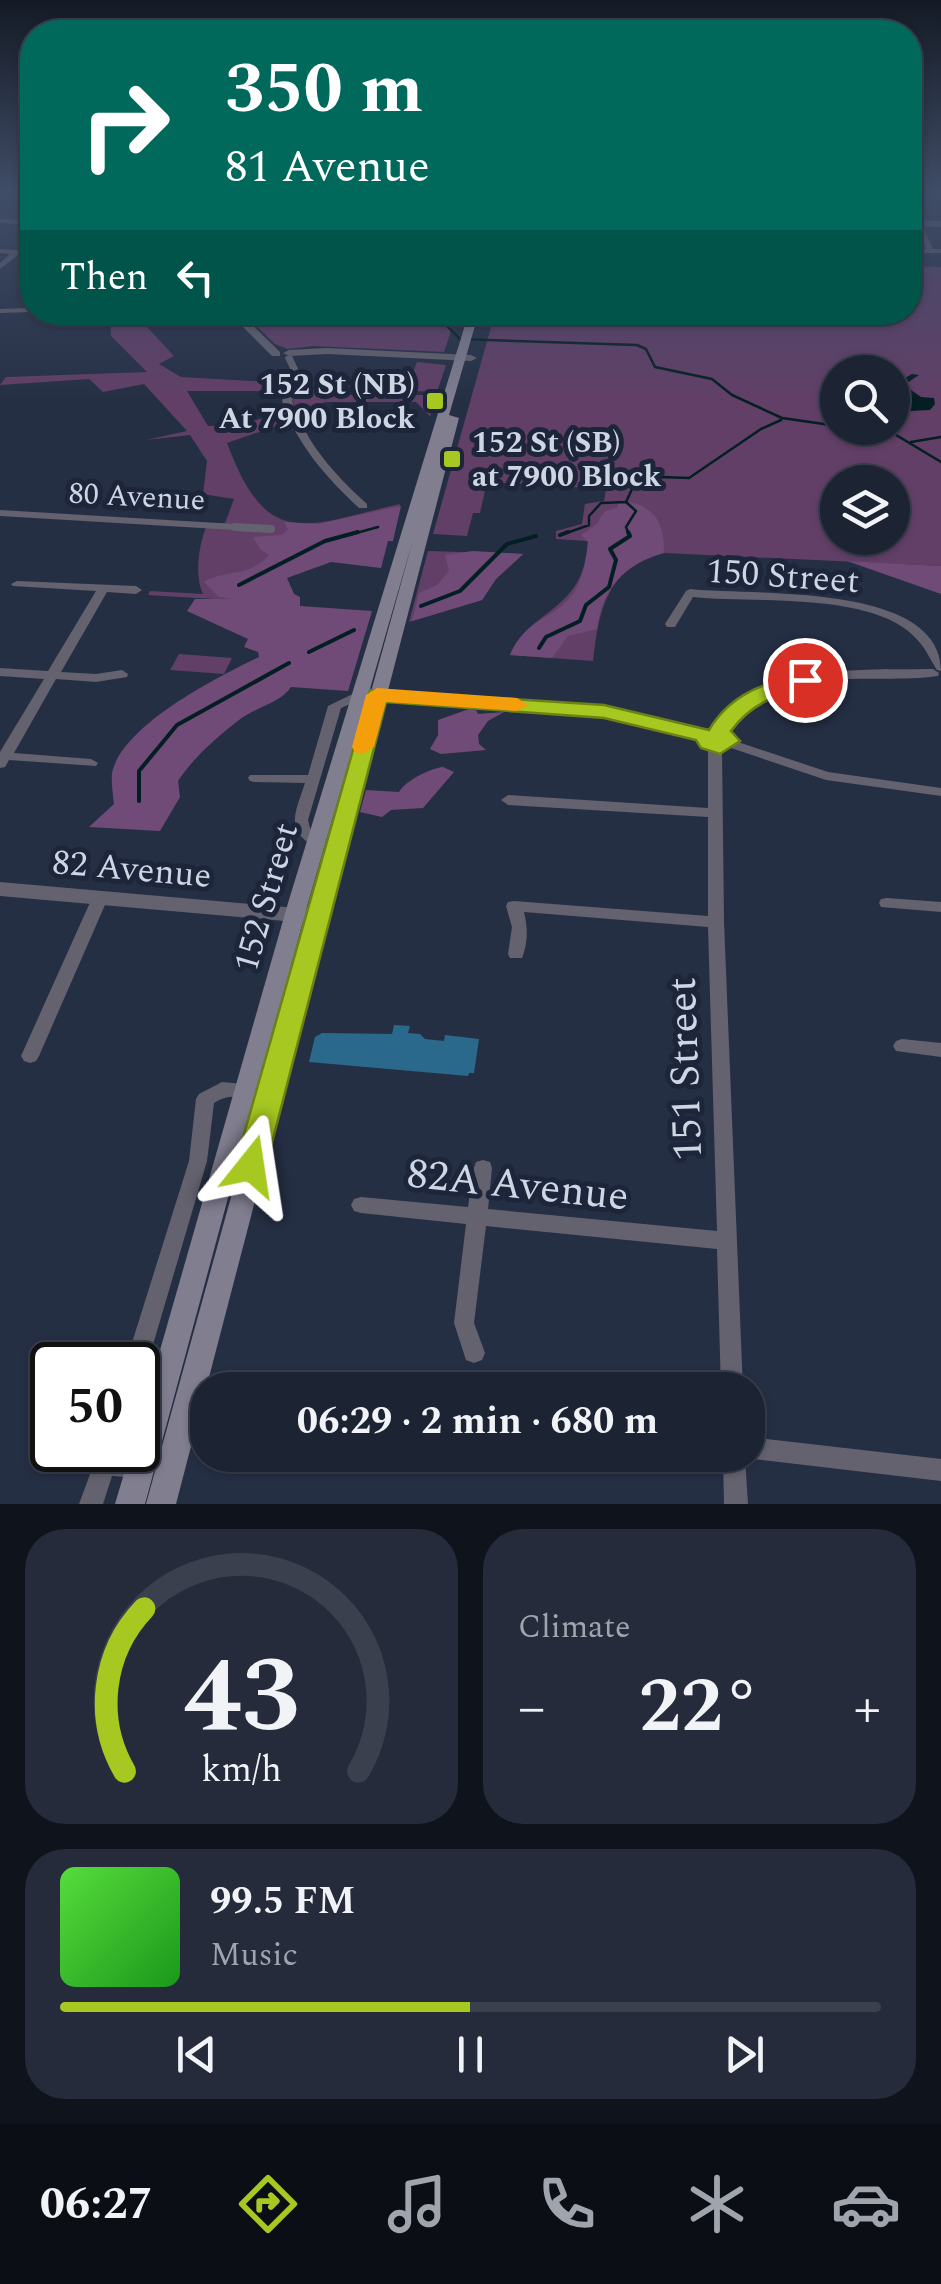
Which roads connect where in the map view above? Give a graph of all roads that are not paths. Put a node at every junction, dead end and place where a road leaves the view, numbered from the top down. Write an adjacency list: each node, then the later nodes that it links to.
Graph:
1 (248, 325): 5 (street)
2 (472, 325): 4 (main road, 152 Street)
3 (479, 325): 4 (main road, 152 Street)
4 (469, 346): 5 (street); 18 (main road, 152 Street)
5 (287, 357): 6 (street)
6 (363, 506)
7 (0, 512): 8 (street, 80 Avenue)
8 (235, 527): 9 (street, 80 Avenue)
9 (271, 529)
10 (15, 586): 11 (street)
11 (103, 589): 12 (street); 17 (street)
12 (136, 590)
13 (670, 624): 14 (street, 150 Street)
14 (939, 671): 19 (street)
15 (0, 672): 17 (street)
16 (122, 674): 17 (street)
17 (50, 676): 20 (street)
18 (368, 695): 19 (street); 23 (street); 27 (main road, 152 Street); 32 (main road, 152 Street)
19 (717, 739): 24 (street); 26 (street, 151 Street)
20 (2, 760): 21 (street)
21 (91, 763)
22 (255, 778): 23 (street)
23 (313, 779): 27 (street)
24 (941, 792)
25 (508, 800): 26 (street)
26 (714, 813): 33 (street, 151 Street)
27 (317, 842): 32 (main road, 152 Street)
28 (0, 889): 29 (street, 82 Avenue)
29 (100, 898): 32 (street, 82 Avenue); 37 (street)
30 (887, 903): 31 (street)
31 (941, 908)
32 (306, 916): 38 (main road, 152 Street)
33 (716, 922): 34 (street); 42 (street, 151 Street)
34 (516, 954)
35 (902, 1046): 36 (street)
36 (941, 1050)
37 (30, 1056)
38 (259, 1091): 43 (street); 46 (main road, 152 Street); 54 (main road, 152 Street)
39 (482, 1168): 41 (street)
40 (361, 1204): 41 (street, 82A Avenue)
41 (476, 1216): 42 (street, 82A Avenue); 44 (street)
42 (728, 1241): 45 (street, 151 Street)
43 (143, 1342)
44 (474, 1352)
45 (732, 1372)
46 (160, 1404)
47 (765, 1450): 48 (street)
48 (941, 1470)
49 (103, 1472): 52 (street)
50 (139, 1472): 53 (main road, 152 Street)
51 (735, 1472): 55 (street)
52 (91, 1504)
53 (130, 1504)
54 (161, 1504)
55 (736, 1504)

